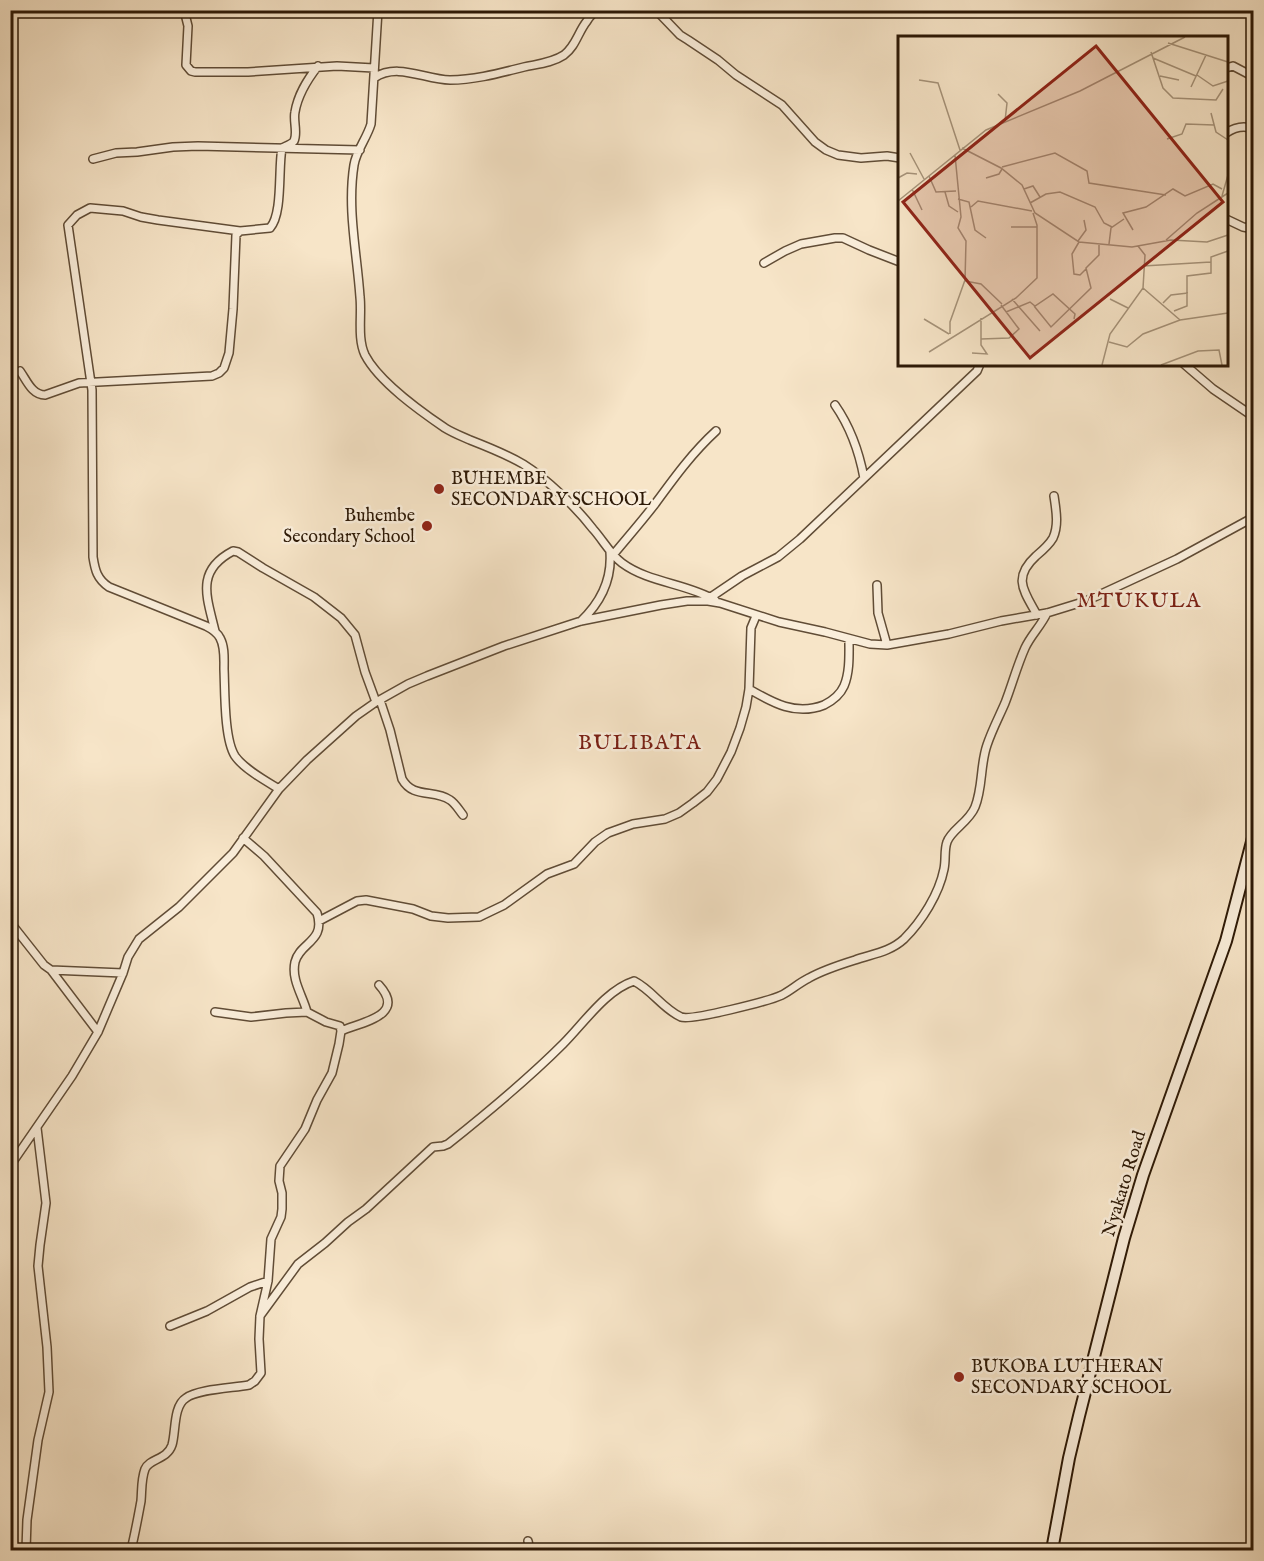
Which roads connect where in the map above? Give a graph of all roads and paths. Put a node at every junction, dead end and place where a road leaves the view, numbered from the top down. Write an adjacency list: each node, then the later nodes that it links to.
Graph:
1 (184, 10): 5 (street)
2 (378, 10): 6 (street)
3 (596, 10): 9 (street)
4 (656, 10): 14 (street)
5 (318, 66): 6 (street); 12 (street)
6 (374, 68): 9 (street)
7 (1228, 68): 8 (street)
8 (1254, 77)
9 (374, 78): 13 (street)
10 (1254, 129): 11 (street)
11 (1228, 132)
12 (282, 148): 13 (street); 15 (street); 18 (street)
13 (360, 150): 31 (street)
14 (898, 158)
15 (93, 159)
16 (1228, 220): 17 (street)
17 (1254, 229)
18 (240, 231): 24 (street); 24 (street)
19 (898, 261): 20 (street)
20 (764, 263)
21 (979, 366): 28 (street)
22 (1186, 366): 26 (street)
23 (20, 371): 24 (street)
24 (91, 383): 39 (street)
25 (836, 405): 28 (street)
26 (1254, 417)
27 (716, 431): 31 (street)
28 (864, 478): 33 (street)
29 (1054, 496): 36 (street)
30 (1254, 517): 35 (street)
31 (611, 553): 33 (street); 38 (street)
32 (877, 585): 41 (street)
33 (711, 597): 34 (street)
34 (720, 603): 37 (street); 38 (street)
35 (1047, 613): 36 (street); 60 (street)
36 (1037, 615): 41 (street)
37 (756, 616): 40 (street); 42 (street)
38 (581, 621): 43 (street)
39 (215, 631): 43 (street); 44 (street)
40 (849, 639): 41 (street); 42 (street)
41 (887, 645)
42 (749, 689): 48 (street)
43 (378, 701): 44 (street); 45 (street)
44 (279, 789): 47 (street)
45 (463, 814)
46 (1254, 834): 66 (street, Nyakato Road)
47 (243, 838): 48 (street); 51 (street)
48 (319, 921): 54 (street)
49 (10, 922): 50 (street)
50 (51, 970): 51 (street); 56 (street)
51 (123, 974): 56 (street)
52 (379, 985): 55 (street)
53 (215, 1012): 54 (street)
54 (307, 1012): 55 (street)
55 (341, 1031): 59 (street)
56 (98, 1032): 57 (street)
57 (37, 1128): 58 (street); 63 (street)
58 (10, 1166)
59 (268, 1281): 60 (street); 61 (street)
60 (260, 1316): 64 (street)
61 (170, 1326)
62 (528, 1540): 65 (street)
63 (26, 1551)
64 (131, 1551)
65 (530, 1551)
66 (1052, 1551)

